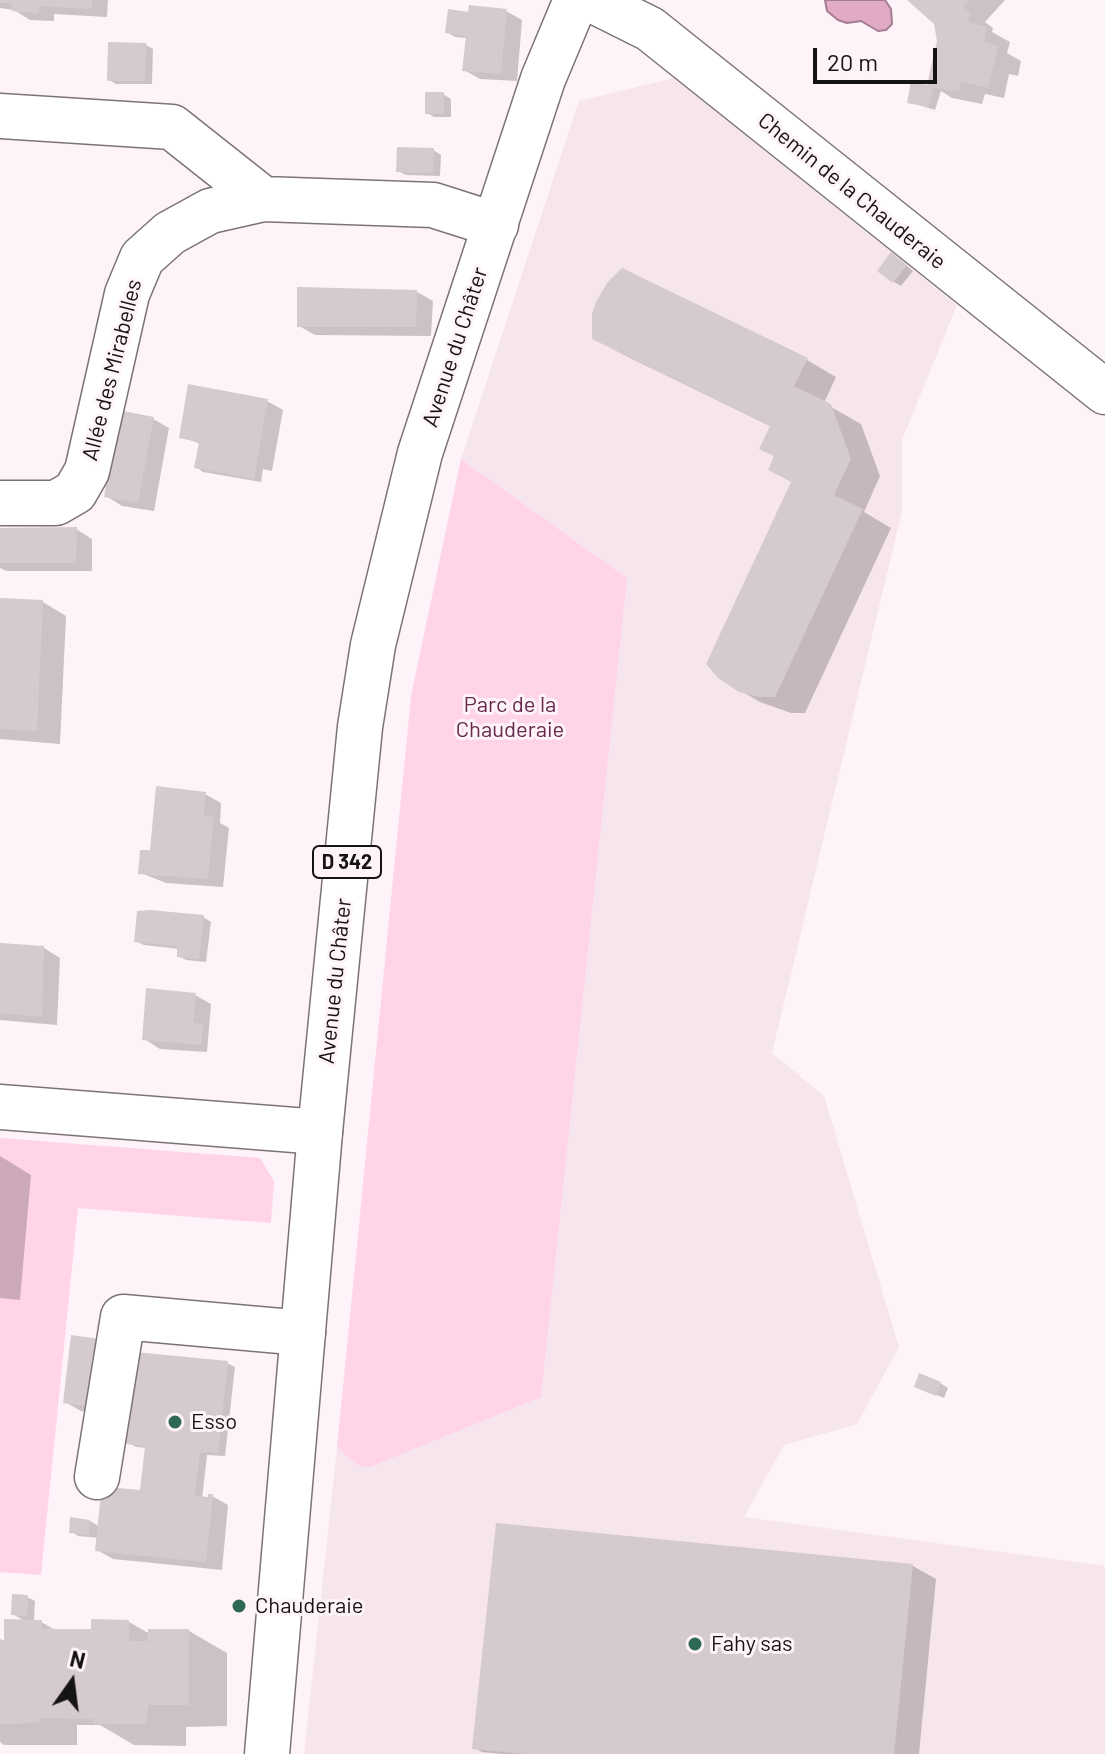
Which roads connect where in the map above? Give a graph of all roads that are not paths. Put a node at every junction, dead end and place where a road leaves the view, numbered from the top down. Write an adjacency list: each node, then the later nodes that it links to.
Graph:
1 (576, 0): 5 (main road, Avenue du Châter / D 342)
2 (592, 0): 6 (main road, Chemin de la Chauderaie)
3 (0, 116): 4 (main road)
4 (263, 199): 5 (main road, Allée des Mirabelles); 7 (main road, Allée des Mirabelles)
5 (496, 225): 9 (main road, Avenue du Châter / D 342)
6 (1105, 392)
7 (0, 503)
8 (0, 1107): 9 (main road)
9 (320, 1132): 10 (main road, Avenue du Châter / D 342)
10 (303, 1333): 11 (main road); 12 (main road, Avenue du Châter / D 342)
11 (97, 1477)
12 (267, 1754)

